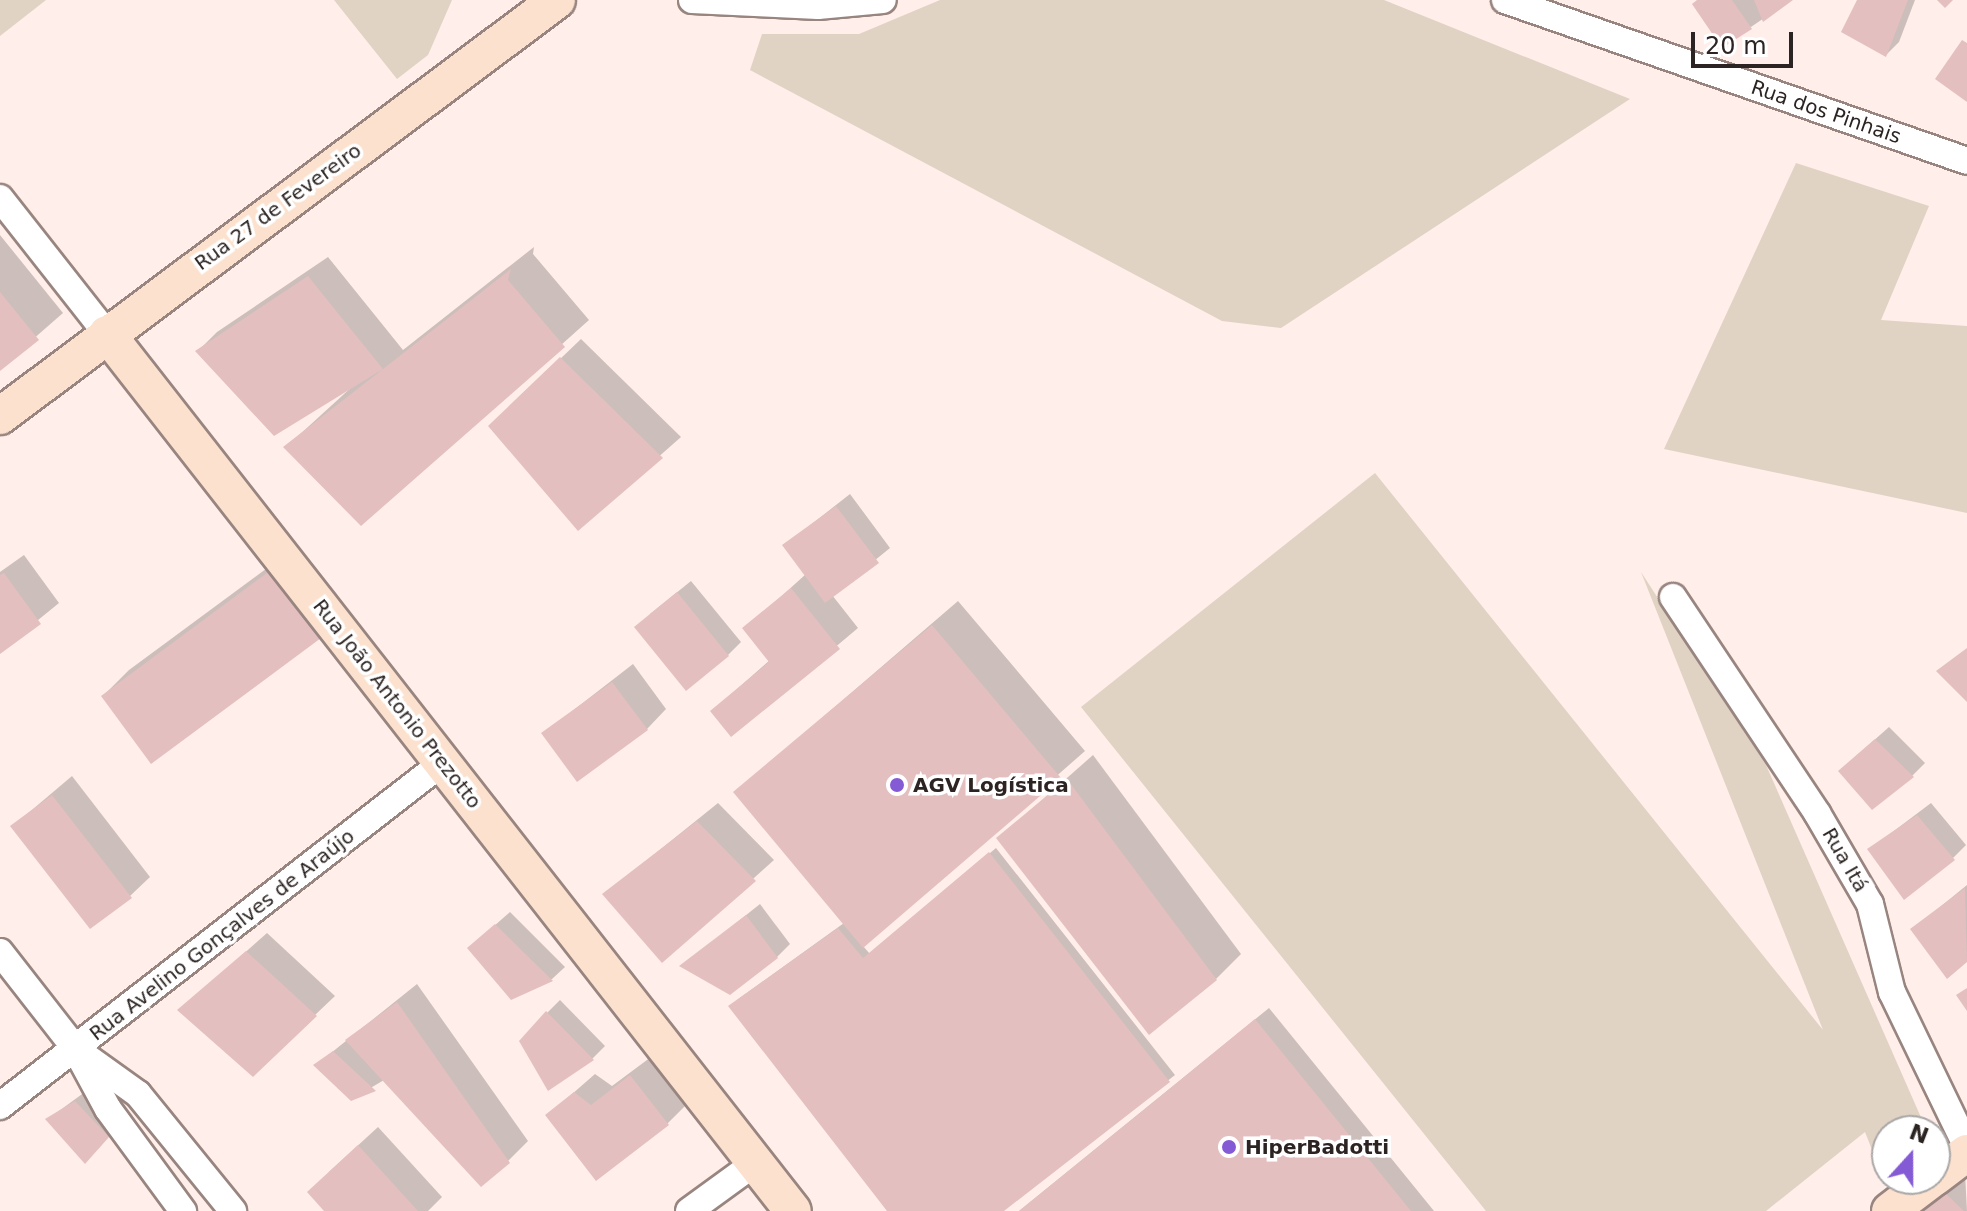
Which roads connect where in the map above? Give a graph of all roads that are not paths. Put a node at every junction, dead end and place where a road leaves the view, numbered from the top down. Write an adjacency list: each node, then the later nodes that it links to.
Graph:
1 (557, 0): 7 (street, Rua 27 de Fevereiro)
2 (692, 0): 3 (street)
3 (883, 0)
4 (1505, 0): 5 (street, Rua dos Pinhais)
5 (1967, 161)
6 (0, 198): 7 (street, Rua João Antonio Prezotto)
7 (107, 334): 8 (street, Rua 27 de Fevereiro); 10 (street, Rua João Antonio Prezotto)
8 (0, 416)
9 (1673, 597): 14 (street, Rua Itá)
10 (442, 763): 12 (street, Rua Avelino Gonçalves de Araújo); 16 (street, Rua João Antonio Prezotto)
11 (0, 952): 12 (street)
12 (75, 1048): 13 (street, Rua Avelino Gonçalves de Araújo); 18 (street); 20 (street)
13 (0, 1106)
14 (1967, 1147)
15 (1967, 1153): 17 (street)
16 (755, 1163): 22 (street); 23 (street, Rua João Antonio Prezotto)
17 (1951, 1165)
18 (213, 1187): 20 (street); 21 (street)
19 (1911, 1195): 24 (street)
20 (182, 1210)
21 (233, 1211)
22 (689, 1211)
23 (793, 1211)
24 (1890, 1211)

